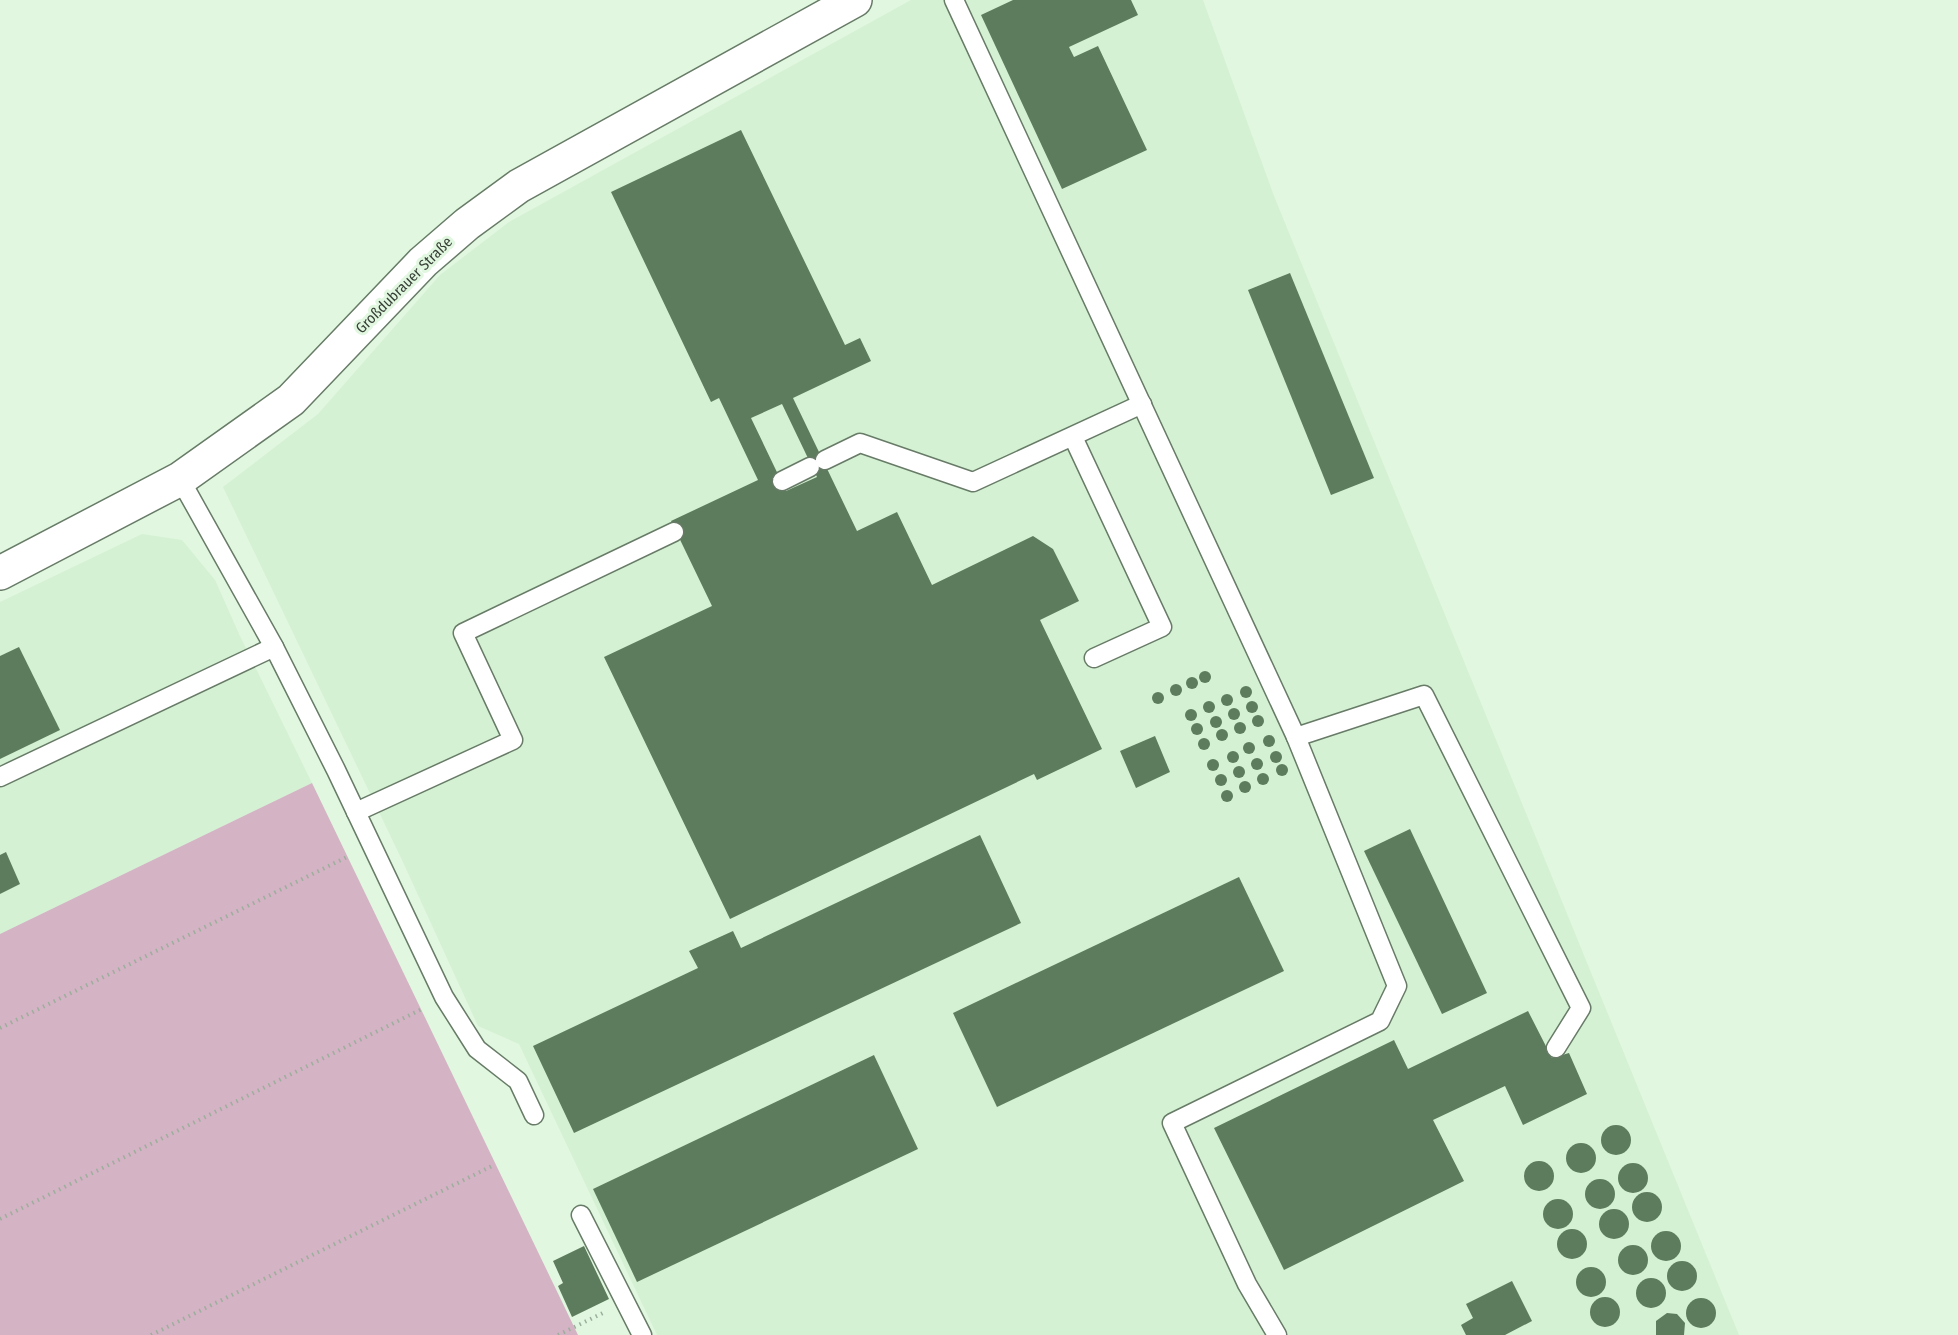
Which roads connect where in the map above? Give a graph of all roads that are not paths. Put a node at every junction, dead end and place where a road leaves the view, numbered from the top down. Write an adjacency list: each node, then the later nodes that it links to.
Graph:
1 (855, 0): 5 (main road, Großdubrauer Straße)
2 (954, 0): 3 (lane)
3 (1142, 404): 4 (lane); 11 (lane)
4 (1073, 437): 6 (lane); 10 (lane)
5 (180, 479): 8 (main road, Großdubrauer Straße); 9 (lane)
6 (782, 481)
7 (674, 532): 13 (lane)
8 (0, 573)
9 (274, 647): 12 (lane); 13 (lane)
10 (1094, 658)
11 (1296, 736): 14 (lane); 18 (lane)
12 (0, 777)
13 (356, 812): 15 (lane)
14 (1556, 1048)
15 (534, 1115)
16 (581, 1215): 17 (lane)
17 (642, 1335)
18 (1277, 1335)

